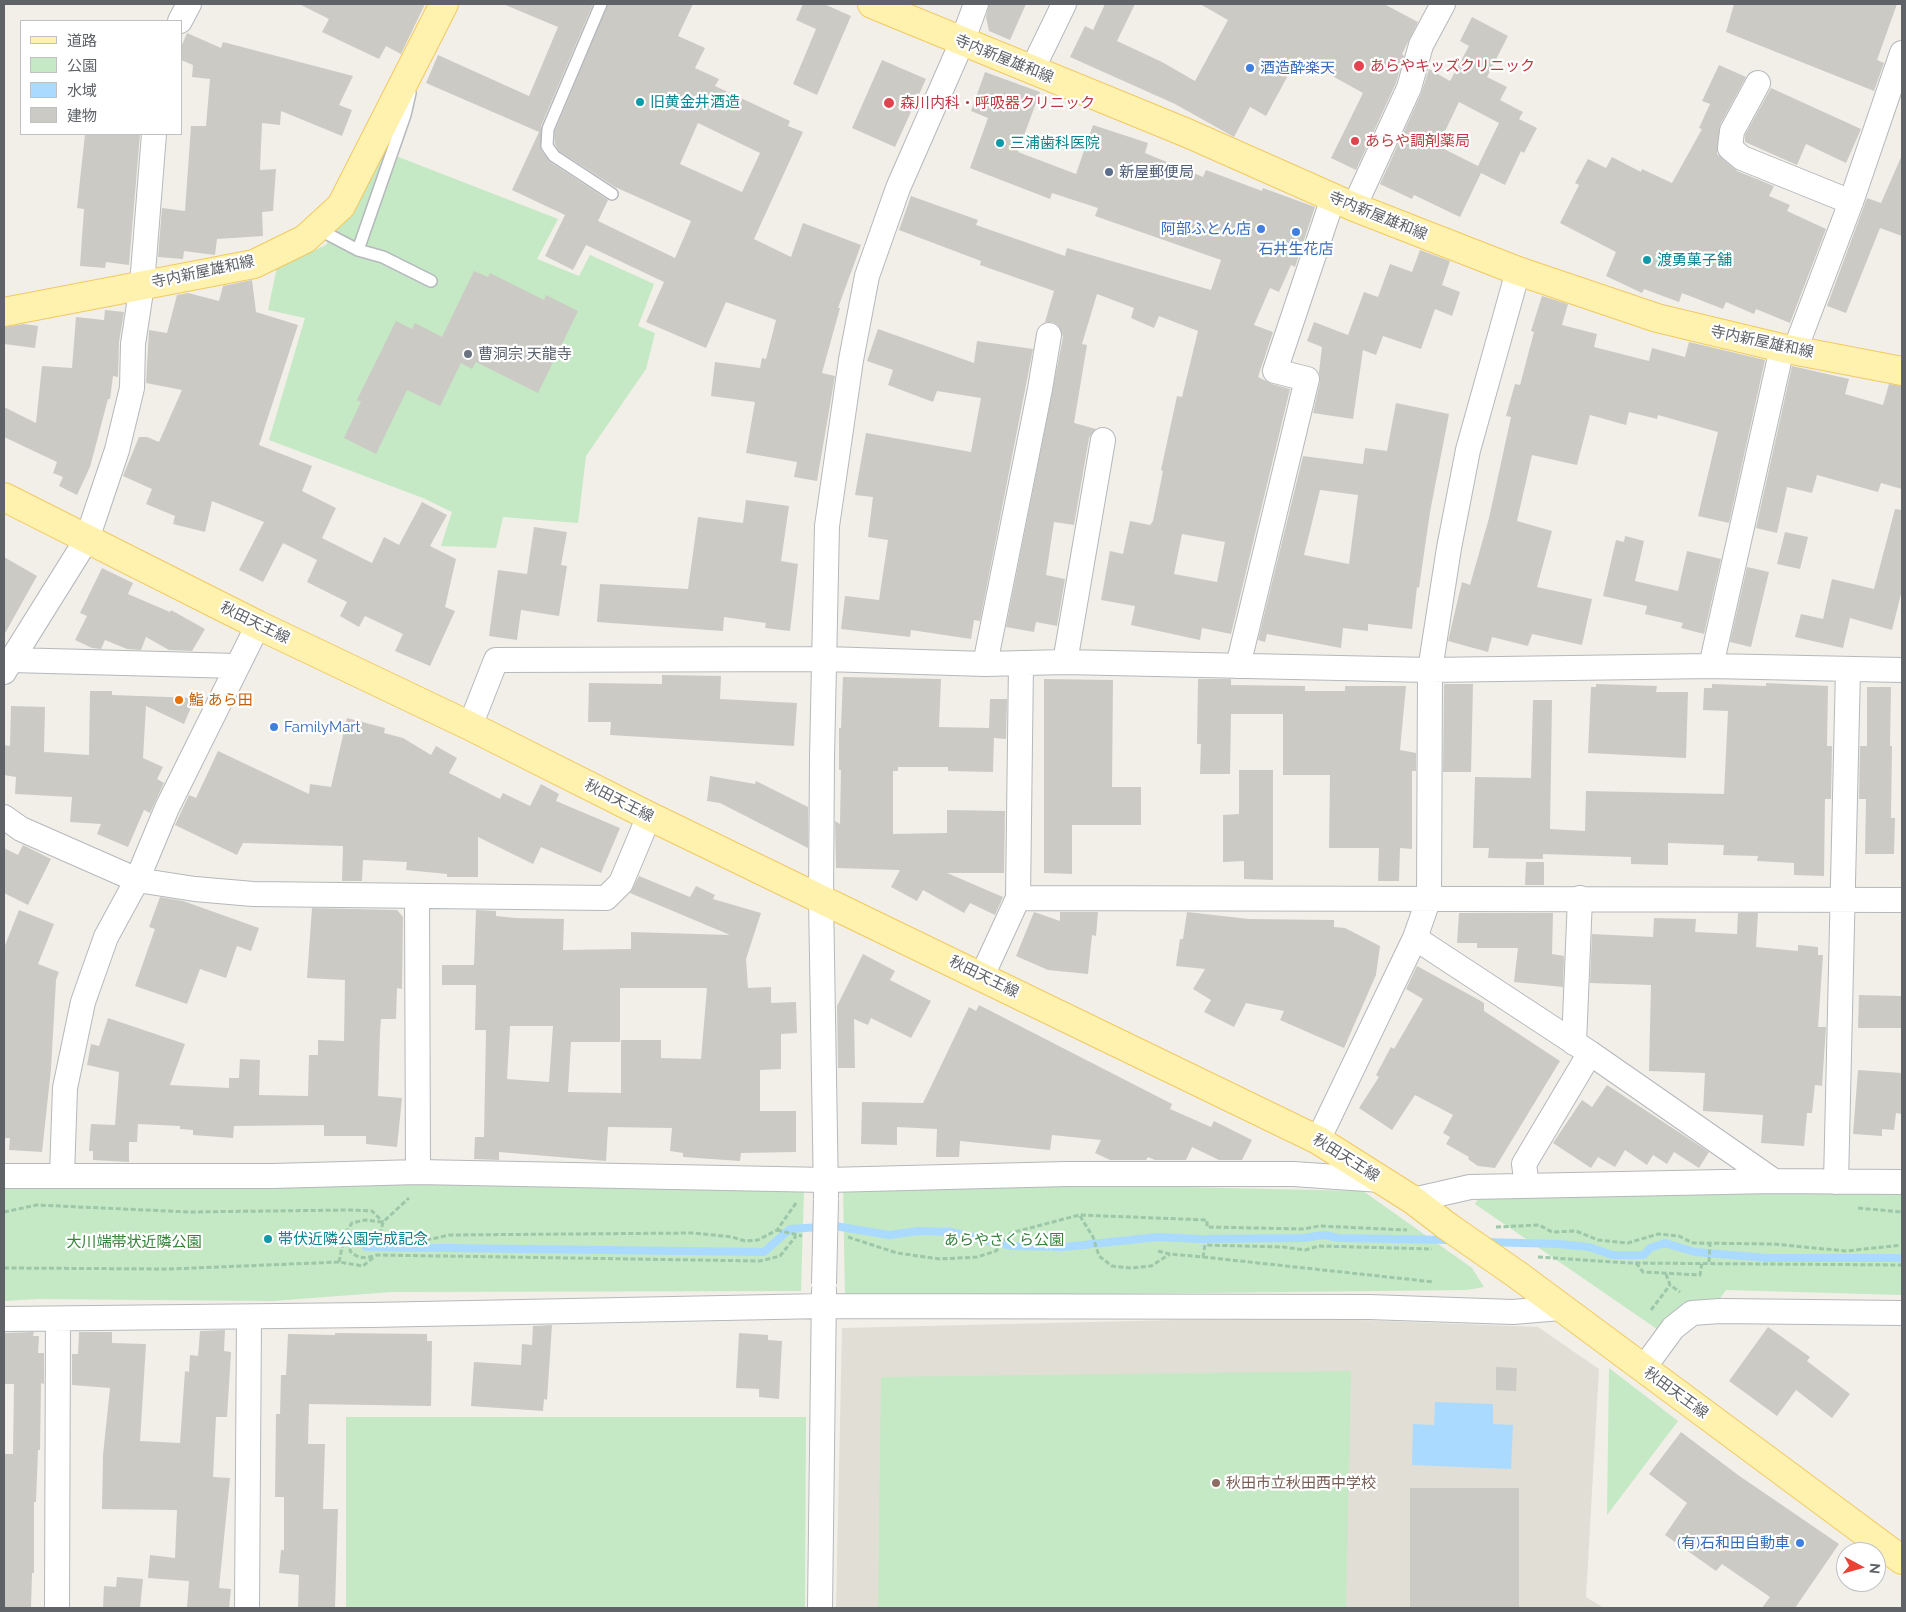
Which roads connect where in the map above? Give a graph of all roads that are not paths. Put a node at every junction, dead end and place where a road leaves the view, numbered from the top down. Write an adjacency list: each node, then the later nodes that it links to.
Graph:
1 (189, 4): 8 (street)
2 (444, 4): 10 (main road, 寺内新屋雄和線)
3 (601, 4): 15 (lane)
4 (872, 4): 9 (main road, 寺内新屋雄和線)
5 (976, 4): 9 (street)
6 (1064, 4): 12 (street)
7 (1443, 4): 17 (street)
8 (181, 20)
9 (962, 42): 12 (main road, 寺内新屋雄和線); 31 (street)
10 (420, 52): 18 (main road, 寺内新屋雄和線); 19 (lane)
11 (1902, 53): 16 (street)
12 (1032, 70): 17 (main road, 寺内新屋雄和線)
13 (1758, 82): 16 (street)
14 (154, 135): 22 (street)
15 (612, 194)
16 (1851, 202): 25 (street)
17 (1343, 203): 20 (main road, 寺内新屋雄和線); 37 (street)
18 (316, 228): 19 (lane); 22 (main road, 寺内新屋雄和線)
19 (358, 250): 21 (lane)
20 (1518, 271): 25 (main road, 寺内新屋雄和線); 40 (street)
21 (431, 281)
22 (142, 285): 23 (main road, 寺内新屋雄和線); 29 (street)
23 (4, 312)
24 (1049, 335): 34 (street)
25 (1789, 349): 26 (main road, 寺内新屋雄和線); 38 (street)
26 (1902, 371)
27 (1102, 440): 32 (street)
28 (4, 497): 29 (main road, 秋田天王線)
29 (87, 538): 30 (main road, 秋田天王線); 35 (street)
30 (258, 625): 36 (street); 42 (main road, 秋田天王線)
31 (825, 659): 34 (street); 42 (street); 47 (street)
32 (1065, 662): 33 (street); 37 (street)
33 (1021, 663): 34 (street); 48 (street)
34 (985, 664)
35 (8, 666): 36 (street)
36 (237, 666): 45 (street)
37 (1238, 666): 40 (street)
38 (1711, 666): 39 (street); 40 (street)
39 (1848, 669): 41 (street); 51 (street)
40 (1430, 670): 49 (street)
41 (1902, 670)
42 (470, 726): 43 (main road, 秋田天王線)
43 (649, 816): 46 (street); 47 (main road, 秋田天王線)
44 (4, 817): 45 (street)
45 (137, 880): 46 (street); 57 (street)
46 (418, 896): 61 (street)
47 (821, 898): 54 (main road, 秋田天王線); 65 (street)
48 (1018, 898): 49 (street); 54 (street)
49 (1429, 898): 50 (street); 53 (street)
50 (1580, 898): 51 (street); 55 (street)
51 (1844, 900): 52 (street); 62 (street)
52 (1902, 900)
53 (1415, 938): 55 (street); 56 (street)
54 (982, 976): 56 (main road, 秋田天王線)
55 (1582, 1048): 60 (street); 64 (street)
56 (1318, 1140): 59 (main road, 秋田天王線)
57 (62, 1175): 58 (street); 61 (street)
58 (4, 1176)
59 (1381, 1180): 65 (street); 66 (main road, 秋田天王線)
60 (1774, 1181): 62 (street); 64 (street)
61 (417, 1182): 65 (street)
62 (1836, 1182): 63 (street)
63 (1902, 1182)
64 (1527, 1186): 66 (street)
65 (826, 1190): 67 (street, bridge)
66 (1413, 1200): 68 (main road, 秋田天王線, bridge)
67 (824, 1295): 68 (street); 70 (street); 77 (street)
68 (1560, 1308): 73 (main road, 秋田天王線)
69 (1902, 1313): 73 (street)
70 (248, 1317): 72 (street); 76 (street)
71 (4, 1319): 72 (street)
72 (58, 1319): 75 (street)
73 (1643, 1369): 74 (main road, 秋田天王線)
74 (1902, 1560)
75 (57, 1608)
76 (246, 1608)
77 (820, 1608)

